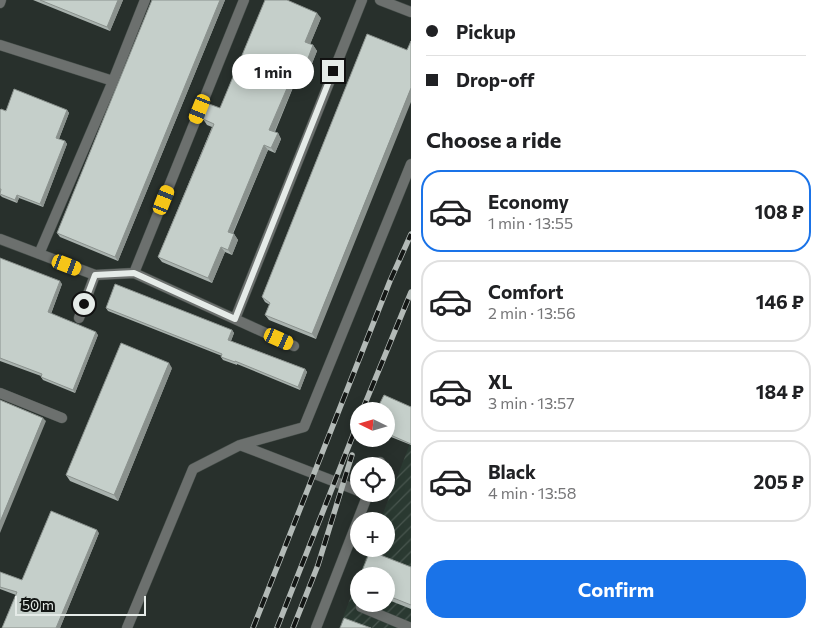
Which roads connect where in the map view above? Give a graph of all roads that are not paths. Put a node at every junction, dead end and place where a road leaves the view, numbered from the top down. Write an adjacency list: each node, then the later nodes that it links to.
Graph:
1 (145, 0): 7 (lane)
2 (244, 0): 11 (lane)
3 (362, 0): 14 (lane)
4 (380, 0): 5 (lane)
5 (411, 12)
6 (0, 45): 7 (lane)
7 (113, 81): 10 (lane)
8 (411, 164): 18 (lane)
9 (0, 239): 10 (lane)
10 (39, 254): 12 (lane)
11 (134, 273): 12 (lane); 14 (lane)
12 (95, 275): 13 (lane)
13 (79, 318)
14 (235, 319): 15 (lane)
15 (294, 346)
16 (0, 394): 17 (lane)
17 (62, 418)
18 (240, 445): 19 (lane); 22 (lane)
19 (350, 488)
20 (364, 502): 23 (lane)
21 (373, 612): 24 (lane)
22 (127, 628)
23 (316, 628)
24 (411, 628)

